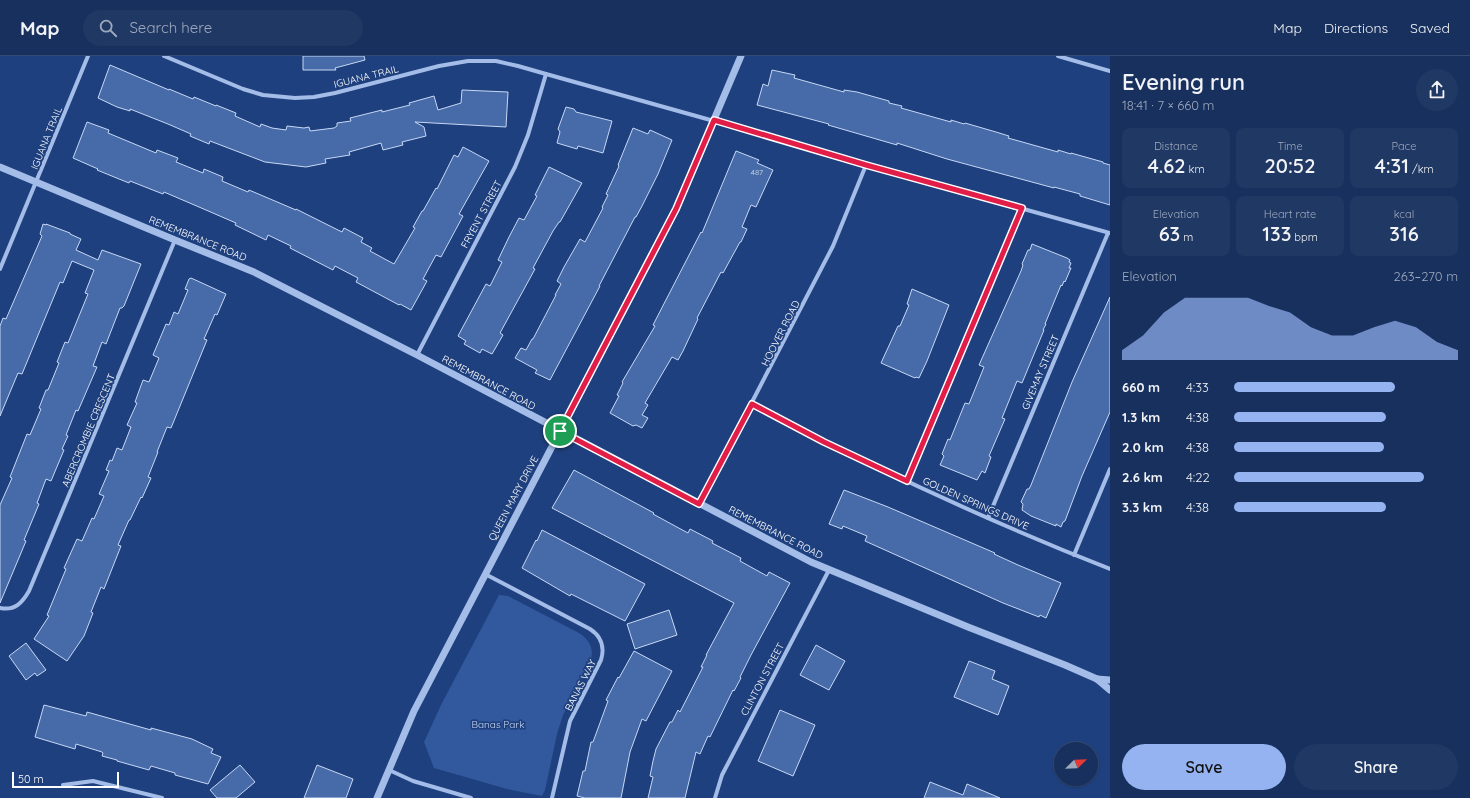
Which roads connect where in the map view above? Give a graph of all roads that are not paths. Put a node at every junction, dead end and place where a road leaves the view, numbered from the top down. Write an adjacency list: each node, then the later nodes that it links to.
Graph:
1 (88, 56): 10 (street, IGUANA TRAIL)
2 (164, 56): 6 (street, IGUANA TRAIL)
3 (741, 56): 7 (street, QUEEN MARY DRIVE)
4 (1058, 56): 5 (street)
5 (1110, 71)
6 (546, 74): 7 (street, IGUANA TRAIL); 15 (street, FRYENT STREET)
7 (714, 120): 8 (street); 17 (street, QUEEN MARY DRIVE)
8 (866, 165): 11 (street); 16 (street, HOOVER ROAD)
9 (0, 167): 10 (street, REMEMBRANCE ROAD)
10 (37, 182): 13 (street, REMEMBRANCE ROAD); 14 (street)
11 (1022, 208): 12 (street); 19 (street)
12 (1109, 233): 21 (street, GIVEMAY STREET)
13 (175, 240): 15 (street, REMEMBRANCE ROAD); 26 (street, ABERCROMBIE CRESCENT)
14 (0, 269)
15 (417, 355): 17 (street, REMEMBRANCE ROAD)
16 (752, 404): 19 (street, GOLDEN SPRINGS DRIVE); 20 (street, HOOVER ROAD)
17 (560, 431): 20 (street, REMEMBRANCE ROAD); 25 (street, QUEEN MARY DRIVE)
18 (1110, 469): 22 (street)
19 (907, 481): 21 (street, GOLDEN SPRINGS DRIVE)
20 (699, 504): 24 (street, REMEMBRANCE ROAD)
21 (988, 518): 22 (street, GOLDEN SPRINGS DRIVE)
22 (1074, 555): 23 (street, GOLDEN SPRINGS DRIVE)
23 (1110, 569)
24 (829, 570): 27 (street, REMEMBRANCE ROAD); 36 (street, CLINTON STREET)
25 (485, 573): 30 (street, QUEEN MARY DRIVE); 35 (street, BANAS WAY)
26 (0, 608)
27 (1097, 679): 28 (street, REMEMBRANCE ROAD); 29 (street, REMEMBRANCE ROAD)
28 (1110, 680)
29 (1110, 690)
30 (389, 770): 33 (street, QUEEN MARY DRIVE); 34 (street)
31 (63, 785): 32 (street)
32 (162, 798)
33 (377, 798)
34 (471, 798)
35 (552, 798)
36 (715, 798)

